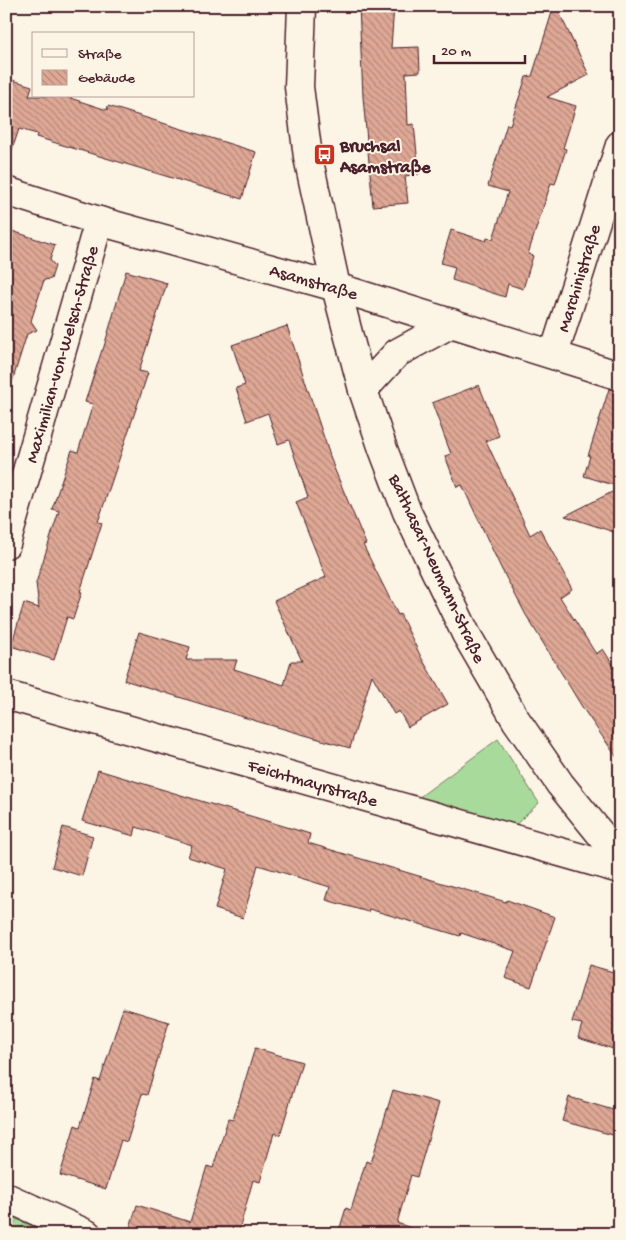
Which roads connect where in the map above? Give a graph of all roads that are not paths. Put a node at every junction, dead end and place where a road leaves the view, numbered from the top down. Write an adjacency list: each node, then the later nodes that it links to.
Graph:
1 (302, 6): 5 (street, Balthasar-Neumann-Straße)
2 (620, 145): 7 (street, Marchinistraße)
3 (6, 192): 4 (street, Asamstraße)
4 (99, 221): 5 (street, Asamstraße); 10 (street, Maximilian-von-Welsch-Straße)
5 (336, 287): 6 (street, Asamstraße); 9 (street, Balthasar-Neumann-Straße)
6 (452, 323): 7 (street, Asamstraße); 9 (street)
7 (554, 354): 8 (street, Asamstraße)
8 (620, 376)
9 (363, 390): 12 (street, Balthasar-Neumann-Straße)
10 (6, 544)
11 (6, 695): 13 (street, Feichtmayrstraße)
12 (620, 858)
13 (620, 869)
14 (6, 1196): 15 (street)
15 (87, 1234)

